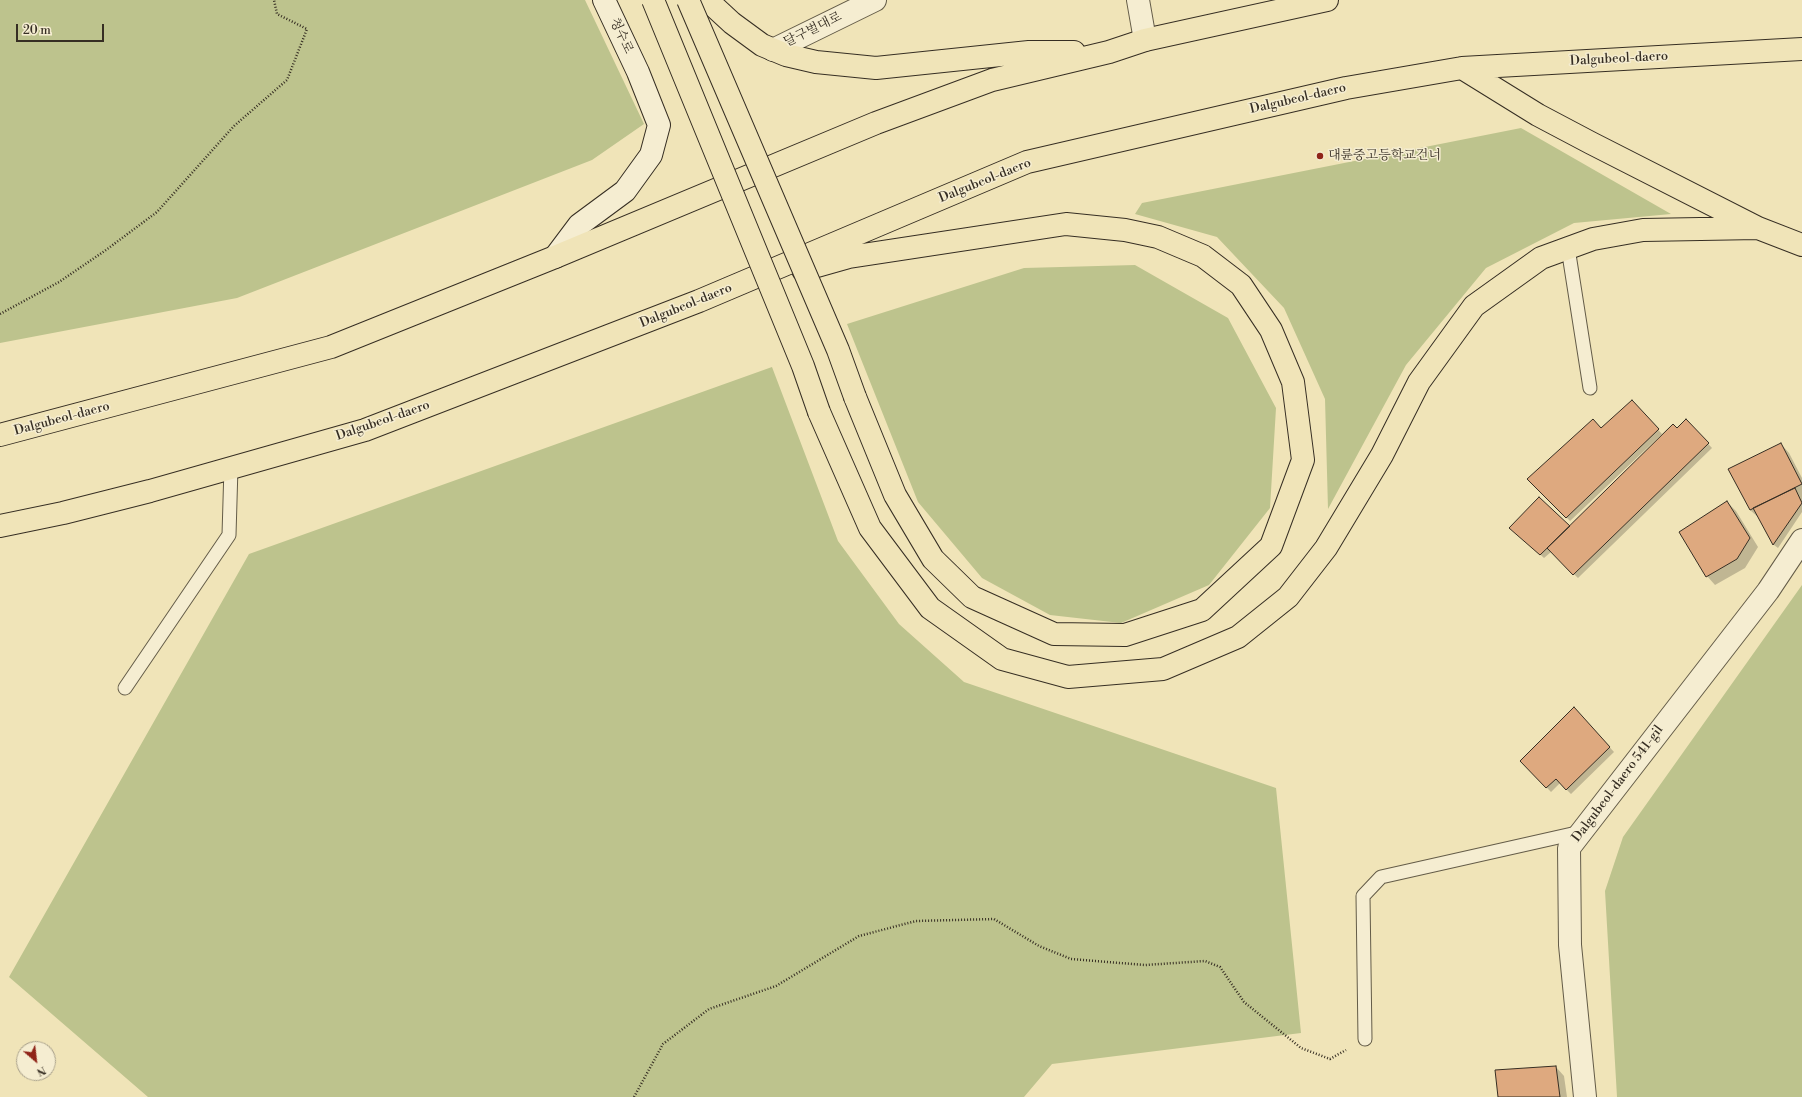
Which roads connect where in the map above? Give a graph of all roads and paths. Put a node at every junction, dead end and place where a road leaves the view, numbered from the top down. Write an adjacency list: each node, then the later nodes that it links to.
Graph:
1 (274, 0): 19 (path)
2 (604, 0): 17 (street, 청수로)
3 (653, 0): 16 (main road, bridge)
4 (688, 0): 18 (main road, bridge)
5 (875, 0): 11 (street, 달구벌대로)
6 (1138, 0): 9 (street)
7 (1327, 0): 9 (main road, Dalgubeol-daero)
8 (715, 3): 11 (main road)
9 (1145, 40): 12 (main road, Dalgubeol-daero)
10 (1802, 49): 13 (main road, Dalgubeol-daero)
11 (773, 50): 12 (main road)
12 (1109, 52): 17 (main road, Dalgubeol-daero)
13 (1462, 68): 14 (main road); 18 (main road, Dalgubeol-daero)
14 (1758, 228): 15 (main road); 16 (main road)
15 (1802, 245)
16 (1568, 248): 20 (lane)
17 (555, 257): 21 (main road, Dalgubeol-daero)
18 (699, 302): 22 (main road, Dalgubeol-daero)
19 (0, 314)
20 (1590, 388)
21 (0, 435)
22 (231, 466): 23 (main road, Dalgubeol-daero); 25 (lane)
23 (0, 526)
24 (1802, 540): 26 (street, Dalgubeol-daero 541-gil)
25 (125, 688)
26 (1581, 832): 27 (lane); 29 (street, Dalgubeol-daero 541-gil)
27 (1365, 1039): 28 (path)
28 (634, 1097)
29 (1585, 1097)

